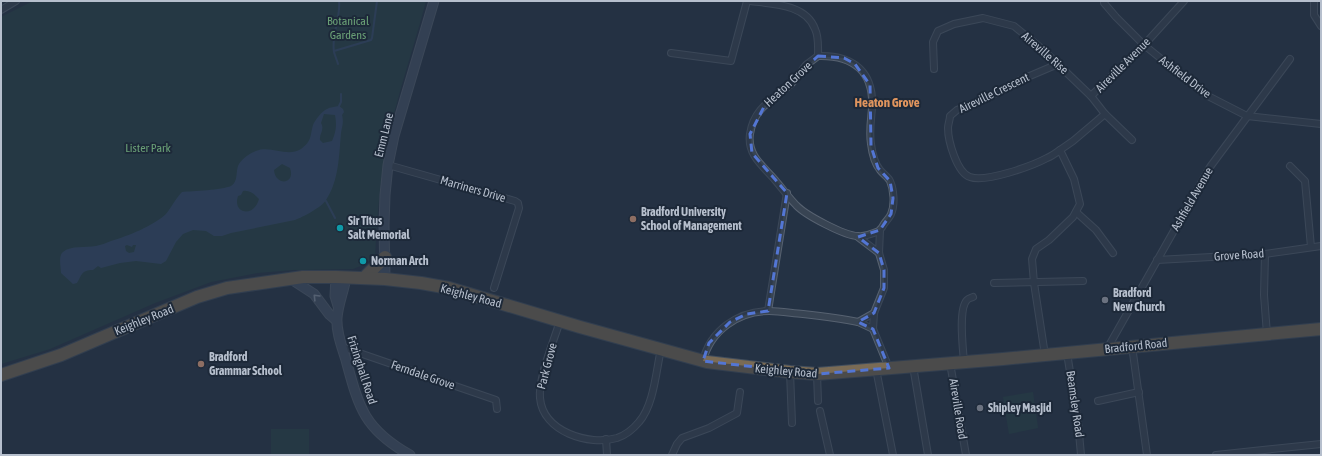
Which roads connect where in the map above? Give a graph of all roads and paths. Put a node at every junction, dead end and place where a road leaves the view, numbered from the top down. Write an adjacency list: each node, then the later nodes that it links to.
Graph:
1 (16, 1): 8 (street)
2 (434, 1): 22 (street, Emm Lane)
3 (747, 1): 11 (street)
4 (750, 1): 12 (street, Heaton Grove)
5 (1104, 1): 10 (street, Ashfield Drive)
6 (1184, 1): 10 (street, Aireville Avenue)
7 (1314, 1): 9 (street)
8 (1, 10)
9 (1321, 26)
10 (1144, 45): 16 (street, Aireville Avenue); 18 (street, Ashfield Drive)
11 (670, 53)
12 (818, 56): 24 (street, Heaton Grove); 26 (street, Heaton Grove)
13 (1290, 59): 18 (street, Ashfield Avenue)
14 (1058, 64): 15 (street, Aireville Rise); 16 (street, Aireville Rise); 21 (street, Aireville Crescent)
15 (934, 69)
16 (1091, 96): 17 (street, Aireville Avenue)
17 (1105, 114): 20 (street, Aireville Avenue); 21 (street)
18 (1247, 116): 19 (street, Ashfield Drive); 34 (street, Ashfield Avenue)
19 (1321, 124)
20 (1132, 140)
21 (1060, 150): 25 (street)
22 (388, 165): 33 (street, Emm Lane); 42 (street, Marriners Drive)
23 (1290, 166): 29 (street)
24 (787, 193): 27 (street, Heaton Grove); 44 (street)
25 (1076, 212): 31 (street); 41 (street)
26 (880, 230): 27 (street); 30 (street)
27 (858, 236): 30 (street, Heaton Grove)
28 (1321, 246): 29 (street, Grove Road)
29 (1311, 247): 32 (street, Grove Road)
30 (879, 253): 45 (street)
31 (1113, 253)
32 (1265, 254): 34 (street, Grove Road); 51 (street)
33 (385, 257): 36 (highway); 38 (street, Emm Lane)
34 (1157, 260): 55 (street, Ashfield Avenue)
35 (341, 277): 36 (highway, Keighley Road); 37 (highway, Keighley Road); 46 (street, Frizinghall Road)
36 (366, 277): 38 (highway, Keighley Road)
37 (291, 279): 46 (street, one-way to 37); 66 (highway, Keighley Road)
38 (385, 279): 47 (highway, Keighley Road)
39 (1083, 281): 41 (street)
40 (994, 283): 41 (street)
41 (1034, 283): 57 (street)
42 (494, 288)
43 (973, 297): 59 (street)
44 (768, 311): 48 (street); 58 (street)
45 (874, 313): 48 (street); 49 (street)
46 (336, 320): 53 (street, Frizinghall Road)
47 (560, 321): 54 (highway, Keighley Road); 74 (street, Park Grove)
48 (858, 322): 49 (street)
49 (873, 329): 62 (street)
50 (1321, 329): 51 (highway, Bradford Road)
51 (1267, 334): 52 (highway, Bradford Road)
52 (1132, 346): 55 (highway, Bradford Road); 68 (street)
53 (342, 347): 71 (street, Ferndale Grove); 77 (street, Frizinghall Road)
54 (661, 349): 58 (highway, Keighley Road); 74 (street, Park Grove)
55 (1107, 349): 56 (highway, Bradford Road)
56 (1067, 353): 57 (highway, Bradford Road); 84 (street, Beamsley Road)
57 (1045, 355): 59 (highway, Bradford Road)
58 (703, 361): 64 (highway, Keighley Road)
59 (964, 362): 60 (highway, Bradford Road)
60 (950, 363): 61 (highway, Keighley Road); 83 (street, Aireville Road)
61 (913, 366): 62 (highway, Keighley Road); 82 (street)
62 (889, 368): 63 (highway, Keighley Road)
63 (876, 369): 65 (highway, Keighley Road); 81 (street)
64 (790, 372): 65 (highway, Keighley Road); 73 (street)
65 (817, 374): 70 (street)
66 (1, 375)
67 (740, 392): 79 (street)
68 (1139, 392): 69 (street); 85 (street)
69 (1098, 401)
70 (818, 402)
71 (497, 409)
72 (820, 411): 80 (street)
73 (792, 423)
74 (606, 439): 78 (street)
75 (1321, 444): 76 (street)
76 (1251, 454): 86 (street)
77 (410, 455)
78 (607, 455)
79 (672, 455)
80 (830, 455)
81 (893, 455)
82 (928, 455)
83 (966, 455)
84 (1081, 455)
85 (1147, 455)
86 (1216, 455)

